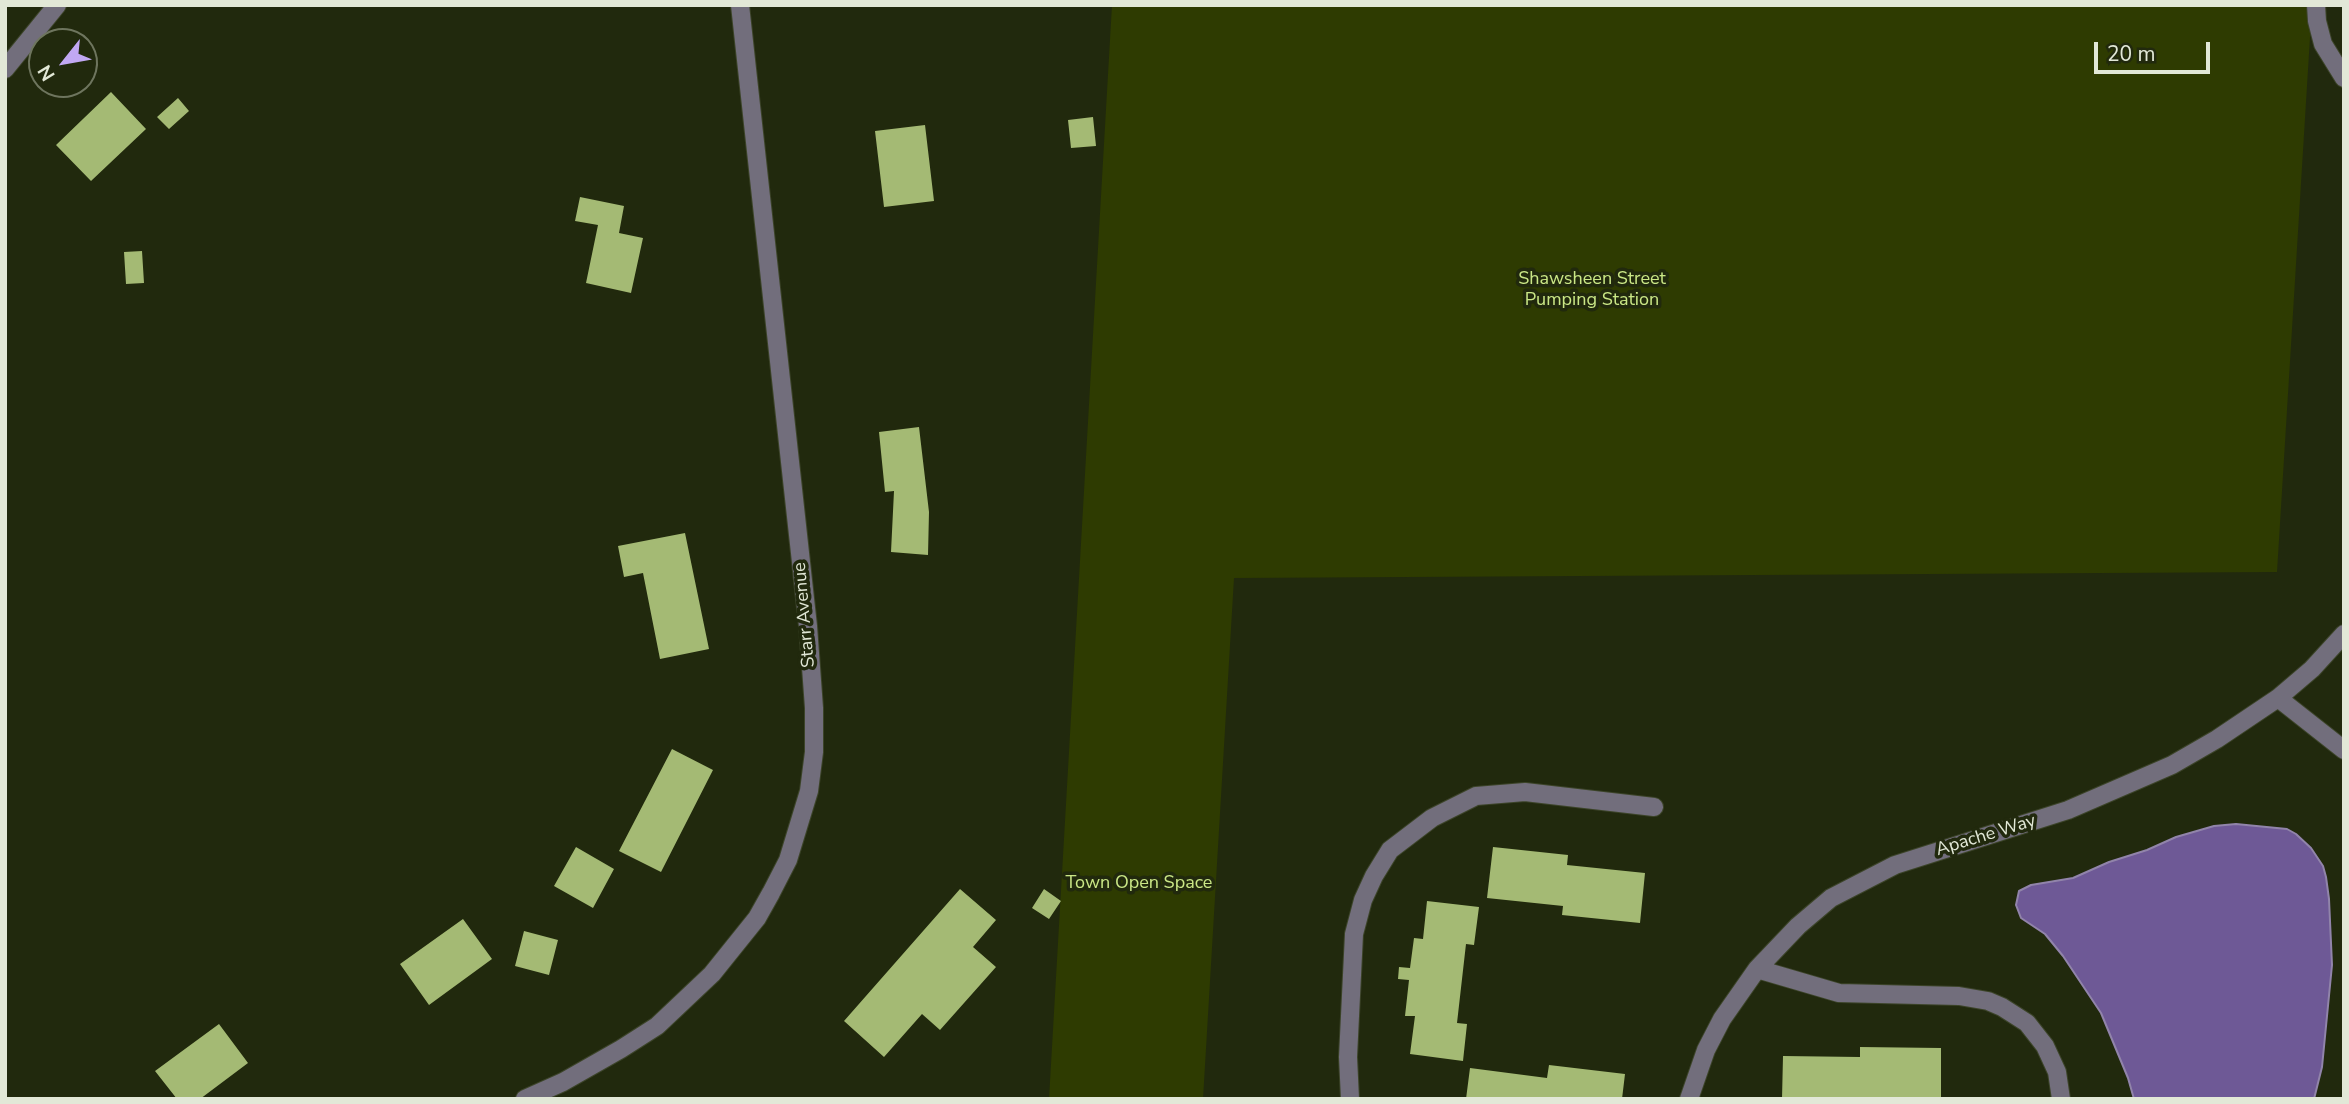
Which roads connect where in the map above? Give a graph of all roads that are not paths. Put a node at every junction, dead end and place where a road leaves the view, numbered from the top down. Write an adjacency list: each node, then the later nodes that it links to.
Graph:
1 (57, 5): 4 (street)
2 (740, 5): 11 (street, Starr Avenue)
3 (2316, 5): 5 (street)
4 (5, 69)
5 (2344, 78)
6 (2344, 634): 7 (street, Apache Way)
7 (2278, 698): 8 (street); 10 (street, Apache Way)
8 (2344, 750)
9 (1654, 807): 12 (street)
10 (1757, 969): 13 (street, Apache Way); 14 (street)
11 (525, 1099)
12 (1350, 1099)
13 (1689, 1099)
14 (2061, 1099)

